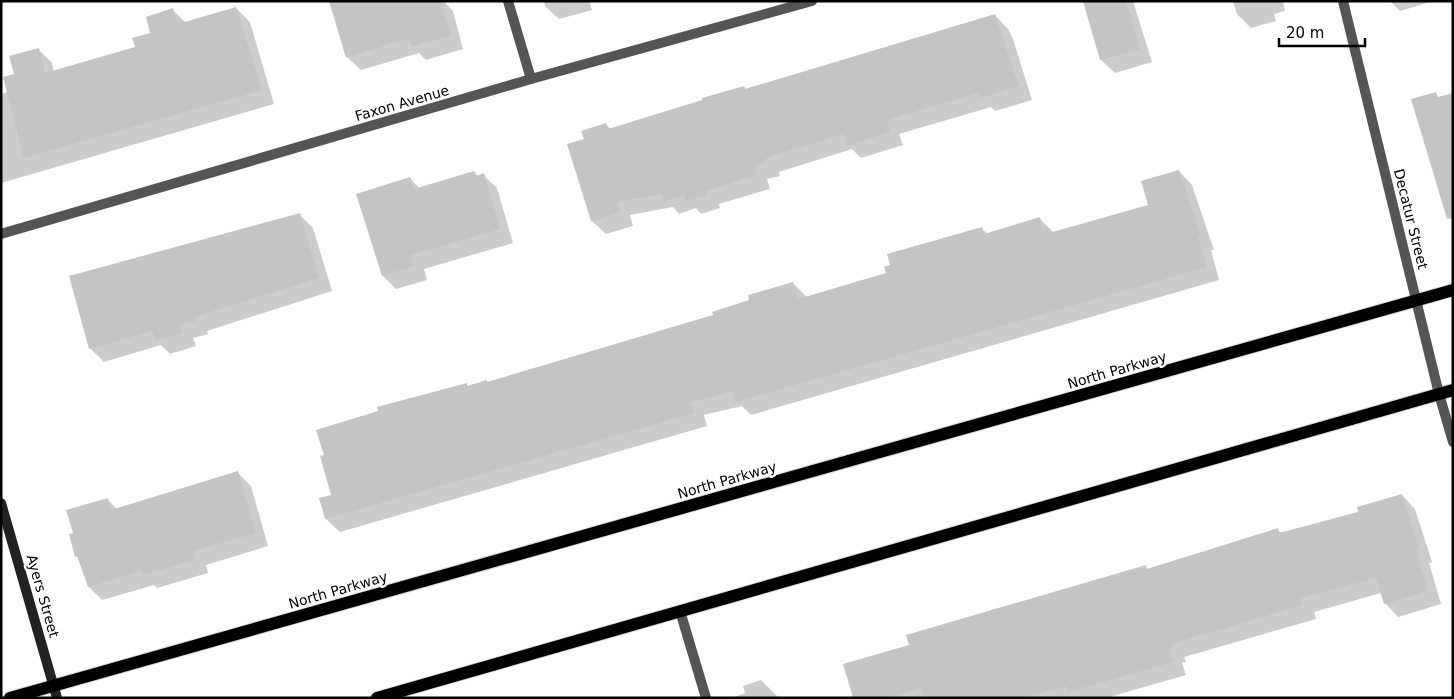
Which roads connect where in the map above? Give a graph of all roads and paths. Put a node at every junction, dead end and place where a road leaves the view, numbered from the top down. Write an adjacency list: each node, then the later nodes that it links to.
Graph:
1 (508, 1): 4 (street)
2 (812, 1): 4 (street, Faxon Avenue)
3 (1343, 1): 7 (street, Decatur Street)
4 (531, 79): 5 (street, Faxon Avenue)
5 (1, 234)
6 (1453, 290): 7 (main road, North Parkway)
7 (1417, 300): 9 (street, Decatur Street); 13 (main road, North Parkway)
8 (1453, 390): 9 (main road)
9 (1439, 394): 10 (street, Decatur Street); 12 (main road)
10 (1453, 442)
11 (1, 503): 13 (street, Ayers Street)
12 (680, 611): 15 (main road); 16 (street)
13 (56, 692): 14 (main road, North Parkway)
14 (10, 698)
15 (377, 698)
16 (706, 698)

